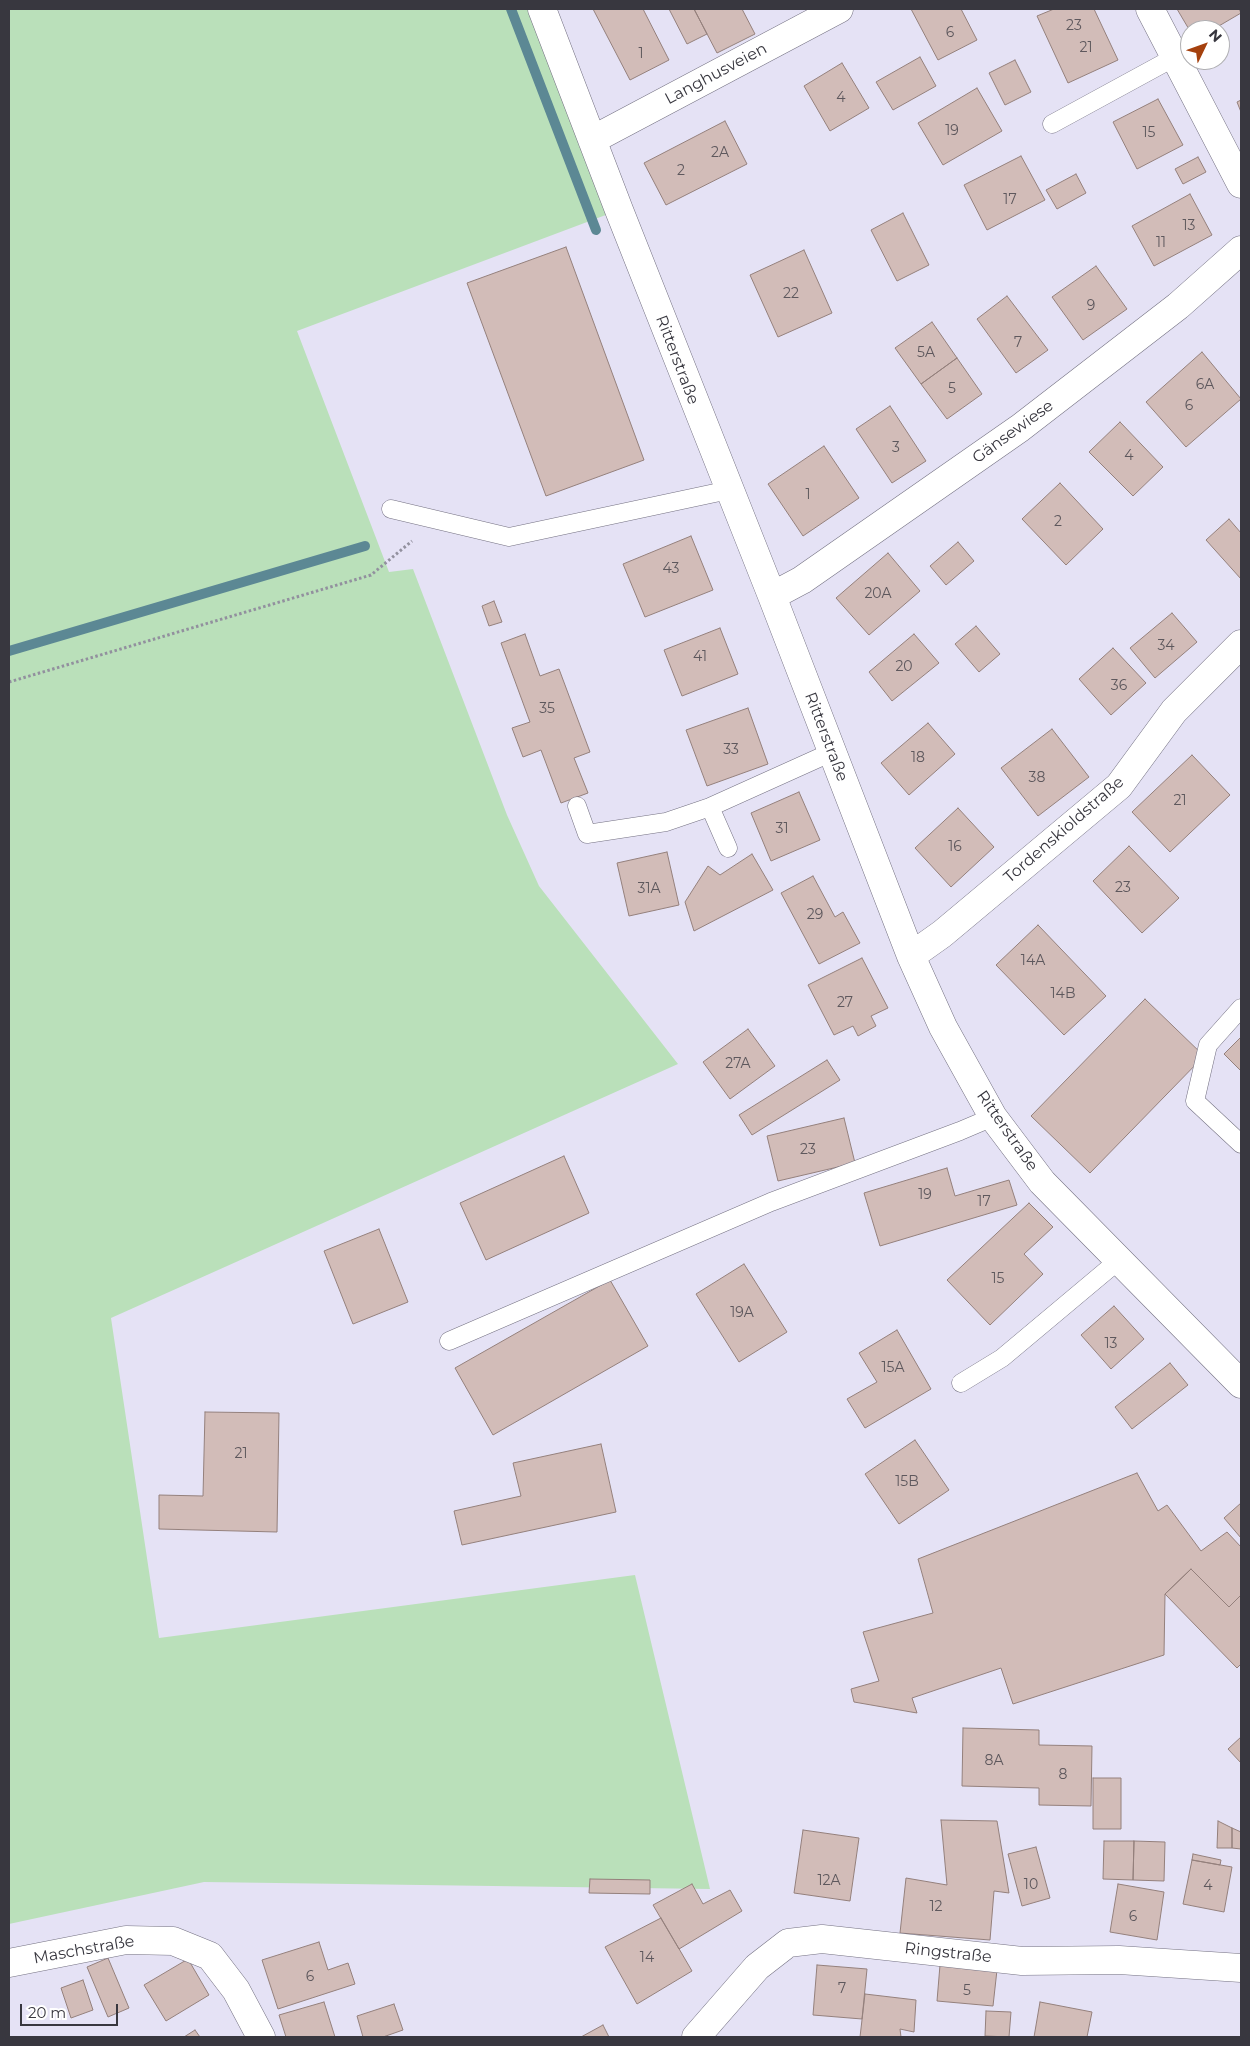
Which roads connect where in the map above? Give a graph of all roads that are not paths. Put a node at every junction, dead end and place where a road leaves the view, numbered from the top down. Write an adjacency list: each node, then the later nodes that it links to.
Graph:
1 (542, 9): 6 (street, Ritterstraße)
2 (839, 9): 6 (street, Langhusveien)
3 (1150, 9): 4 (street)
4 (1175, 56): 5 (lane); 7 (street)
5 (1052, 124)
6 (592, 140): 9 (street, Ritterstraße)
7 (1241, 184)
8 (1241, 250): 11 (street, Gänsewiese)
9 (729, 490): 10 (lane); 11 (street, Ritterstraße)
10 (391, 509)
11 (772, 596): 13 (street, Ritterstraße)
12 (1241, 644): 17 (street, Tordenskioldstraße)
13 (832, 752): 15 (lane); 17 (street, Ritterstraße)
14 (577, 806): 15 (lane)
15 (710, 807): 16 (lane)
16 (728, 848)
17 (911, 956): 19 (street, Ritterstraße)
18 (1241, 1008): 20 (lane)
19 (993, 1117): 21 (street, Ritterstraße); 22 (lane)
20 (1241, 1144)
21 (1119, 1260): 23 (street, Ritterstraße); 24 (lane)
22 (449, 1341)
23 (1238, 1374)
24 (961, 1383)
25 (9, 1963): 27 (street, Maschstraße)
26 (1241, 1968): 28 (street, Ringstraße)
27 (261, 2037)
28 (696, 2037)

